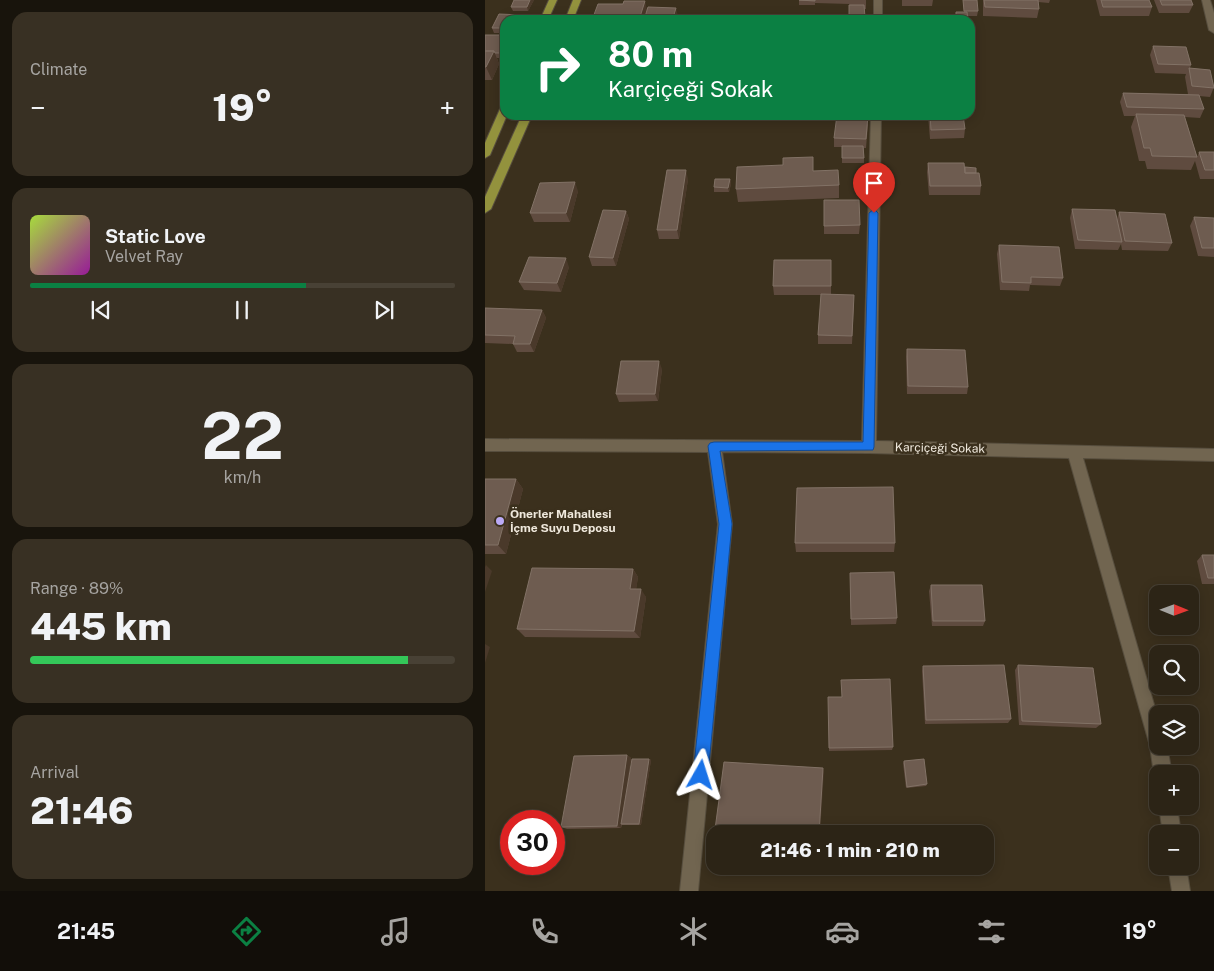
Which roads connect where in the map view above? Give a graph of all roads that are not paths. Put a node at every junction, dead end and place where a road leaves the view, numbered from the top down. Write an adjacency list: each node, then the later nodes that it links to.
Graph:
1 (553, 0): 5 (main road)
2 (577, 0): 6 (main road)
3 (878, 0): 7 (street)
4 (1206, 0): 8 (street)
5 (546, 15)
6 (571, 15)
7 (878, 15)
8 (1214, 30)
9 (500, 120): 12 (main road)
10 (525, 120): 13 (main road)
11 (876, 120): 16 (street)
12 (485, 155)
13 (485, 209)
14 (485, 445): 15 (street, Karçiçeği Sokak)
15 (714, 446): 16 (street, Karçiçeği Sokak); 21 (street)
16 (869, 447): 17 (street, Karçiçeği Sokak)
17 (1074, 452): 18 (street, Karçiçeği Sokak); 19 (street)
18 (1214, 454)
19 (1149, 714)
20 (1178, 875): 22 (street)
21 (689, 891)
22 (1181, 891)

